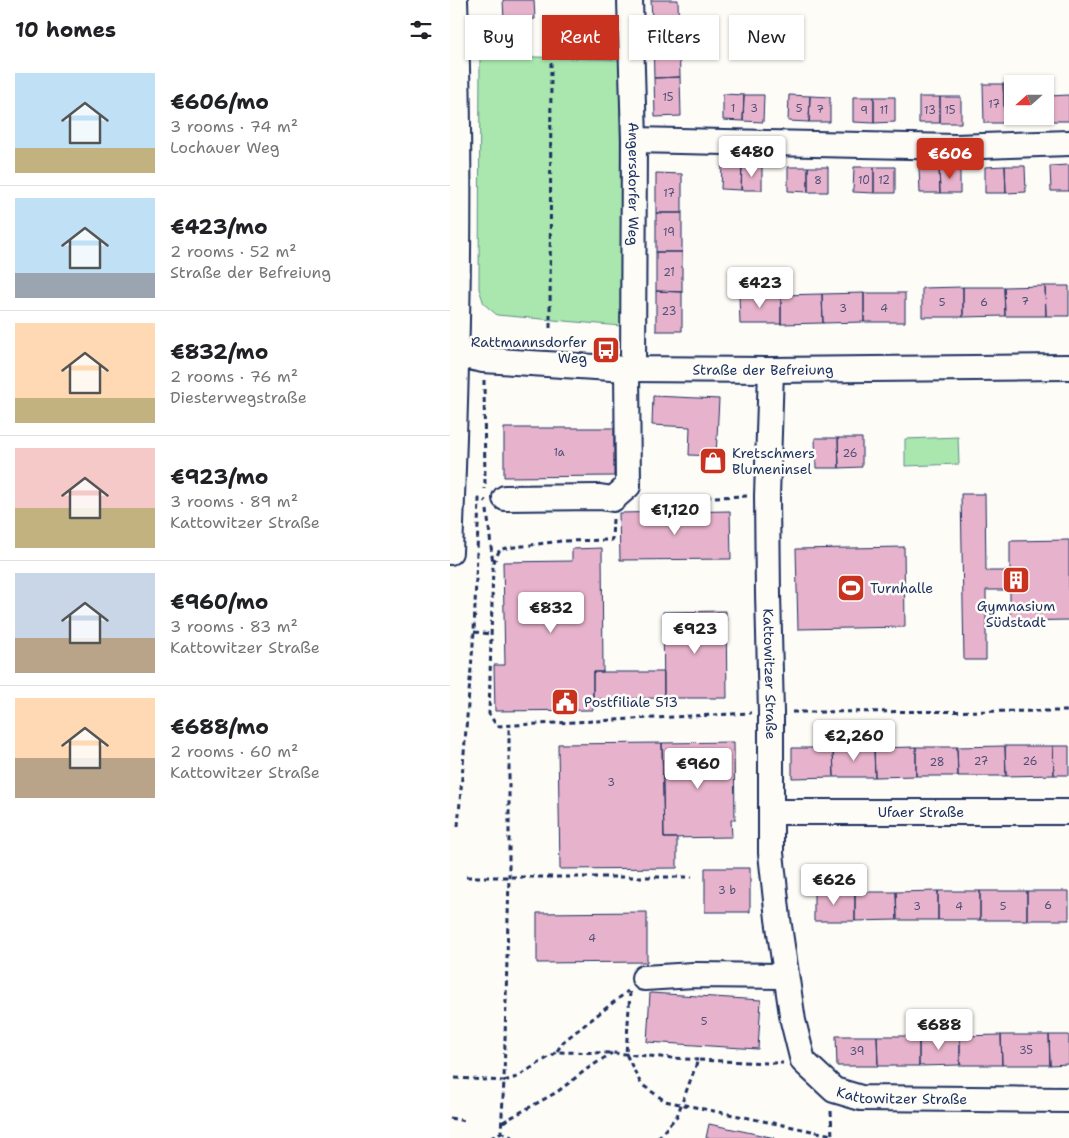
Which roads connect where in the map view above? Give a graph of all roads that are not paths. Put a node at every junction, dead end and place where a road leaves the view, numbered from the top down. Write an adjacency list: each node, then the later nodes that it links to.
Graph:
1 (455, 0): 3 (street)
2 (630, 0): 4 (street, Angersdorfer Weg)
3 (453, 49): 6 (street)
4 (634, 140): 5 (street); 8 (street, Angersdorfer Weg)
5 (1069, 144)
6 (453, 354): 8 (street, Straße der Befreiung); 11 (street)
7 (1069, 367): 9 (street, Straße der Befreiung)
8 (630, 368): 9 (street, Straße der Befreiung); 10 (street, Angersdorfer Weg)
9 (772, 370): 12 (street, Kattowitzer Straße)
10 (495, 499)
11 (450, 552)
12 (772, 812): 13 (street, Ufaer Straße); 14 (street, Kattowitzer Straße)
13 (1069, 812)
14 (786, 976): 15 (street); 16 (street, Kattowitzer Straße)
15 (644, 978)
16 (1069, 1100)

